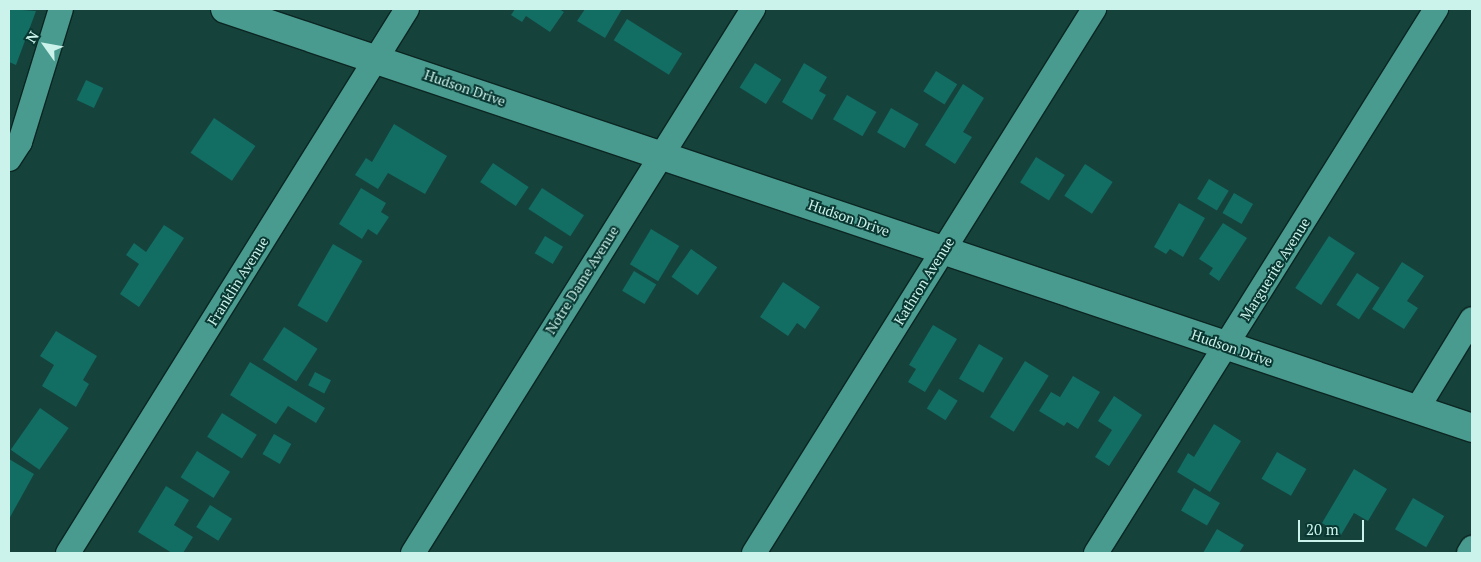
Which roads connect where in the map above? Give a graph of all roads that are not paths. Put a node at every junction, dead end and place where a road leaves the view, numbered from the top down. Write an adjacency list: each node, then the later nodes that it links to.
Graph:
1 (61, 9): 9 (street)
2 (225, 9): 7 (street, Hudson Drive)
3 (407, 9): 7 (street, Franklin Avenue)
4 (753, 9): 8 (street, Notre Dame Avenue)
5 (1094, 9): 10 (street, Kathron Avenue)
6 (1436, 9): 12 (street, Marguerite Avenue)
7 (374, 58): 8 (street, Hudson Drive); 16 (street, Franklin Avenue)
8 (660, 155): 10 (street, Hudson Drive); 17 (street, Notre Dame Avenue)
9 (9, 159)
10 (943, 250): 12 (street, Hudson Drive); 18 (street, Kathron Avenue)
11 (1472, 319): 13 (street)
12 (1226, 346): 13 (street, Hudson Drive); 19 (street, Marguerite Avenue)
13 (1418, 409): 14 (street, Hudson Drive)
14 (1472, 428)
15 (1472, 548): 20 (street)
16 (68, 553)
17 (412, 553)
18 (754, 553)
19 (1096, 553)
20 (1469, 553)

